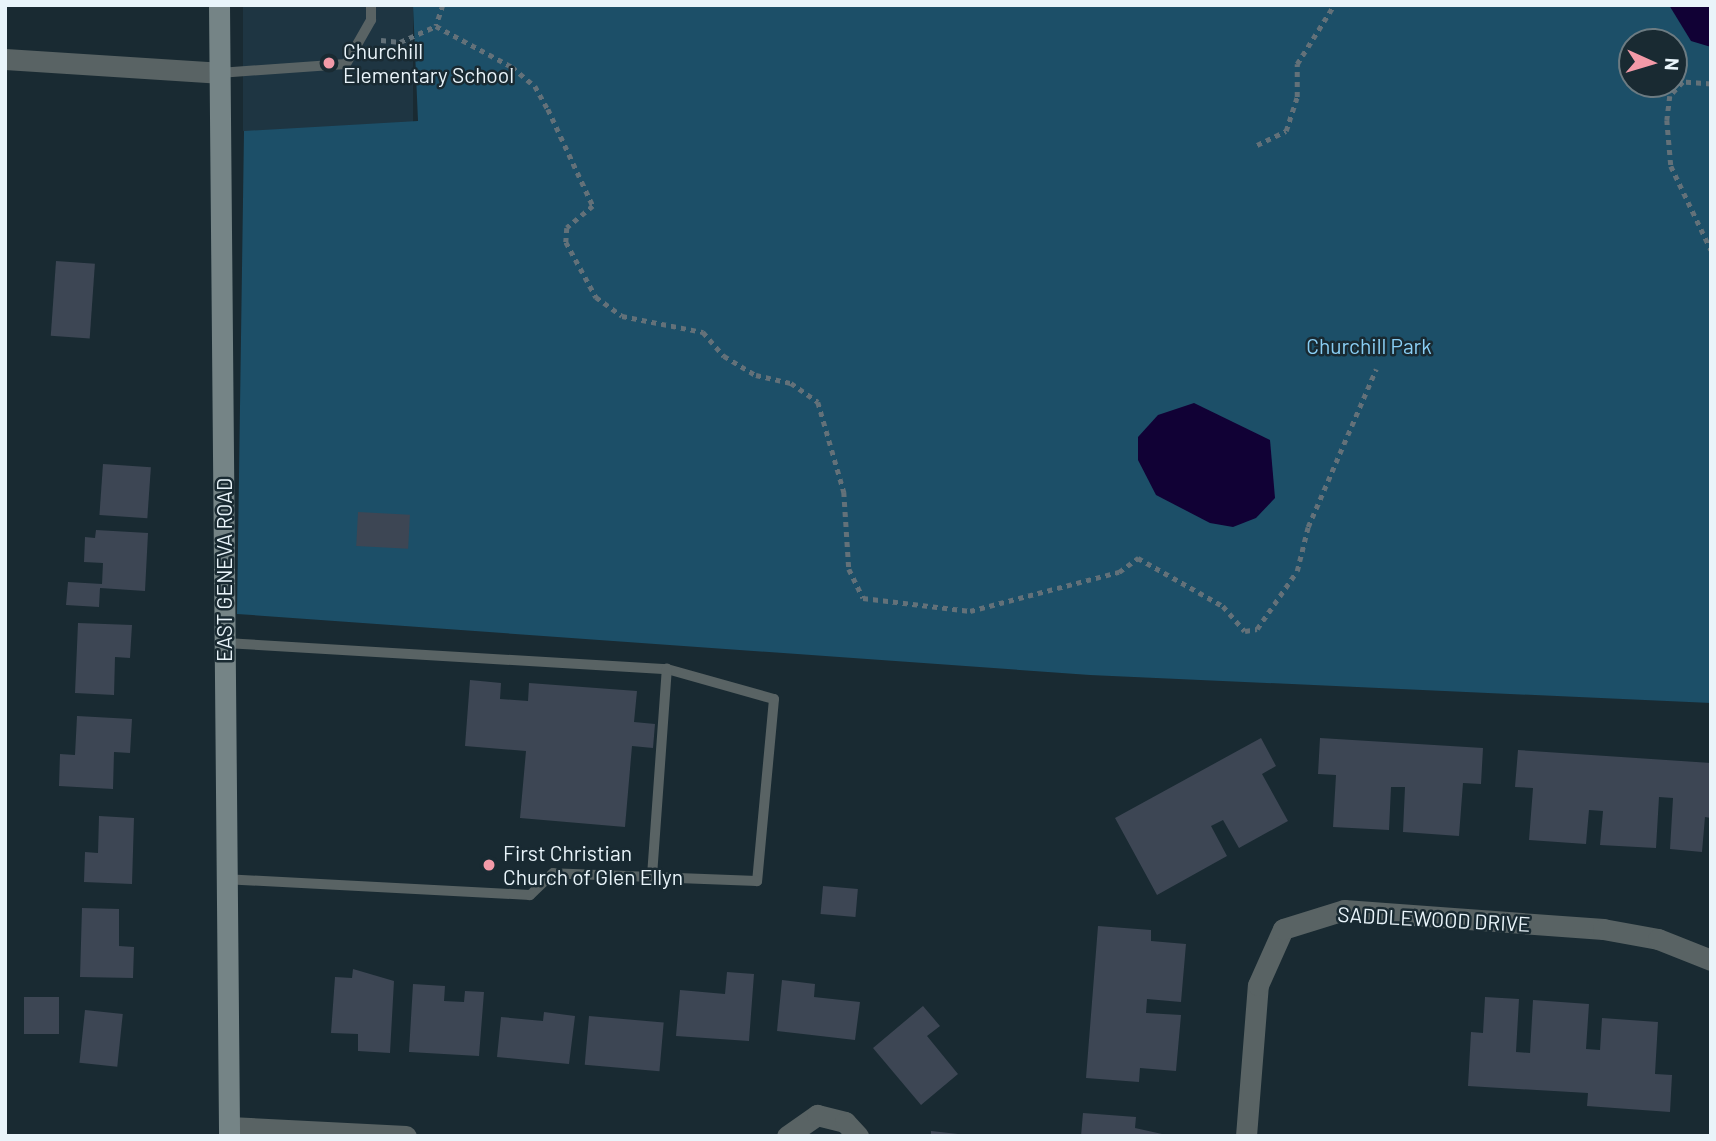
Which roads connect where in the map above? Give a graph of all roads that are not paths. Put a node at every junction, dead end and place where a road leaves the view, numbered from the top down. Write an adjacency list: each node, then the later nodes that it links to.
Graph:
1 (219, 5): 4 (main road, EAST GENEVA ROAD)
2 (371, 5): 4 (lane)
3 (5, 59): 4 (street)
4 (219, 73): 5 (main road, EAST GENEVA ROAD)
5 (225, 643): 6 (lane); 8 (main road, EAST GENEVA ROAD)
6 (667, 669): 7 (lane); 7 (lane)
7 (652, 876): 8 (lane)
8 (227, 879): 10 (main road, EAST GENEVA ROAD)
9 (1711, 960): 14 (street, SADDLEWOOD DRIVE)
10 (229, 1131): 11 (street)
11 (406, 1136)
12 (787, 1136): 13 (street)
13 (858, 1136)
14 (1246, 1136)

